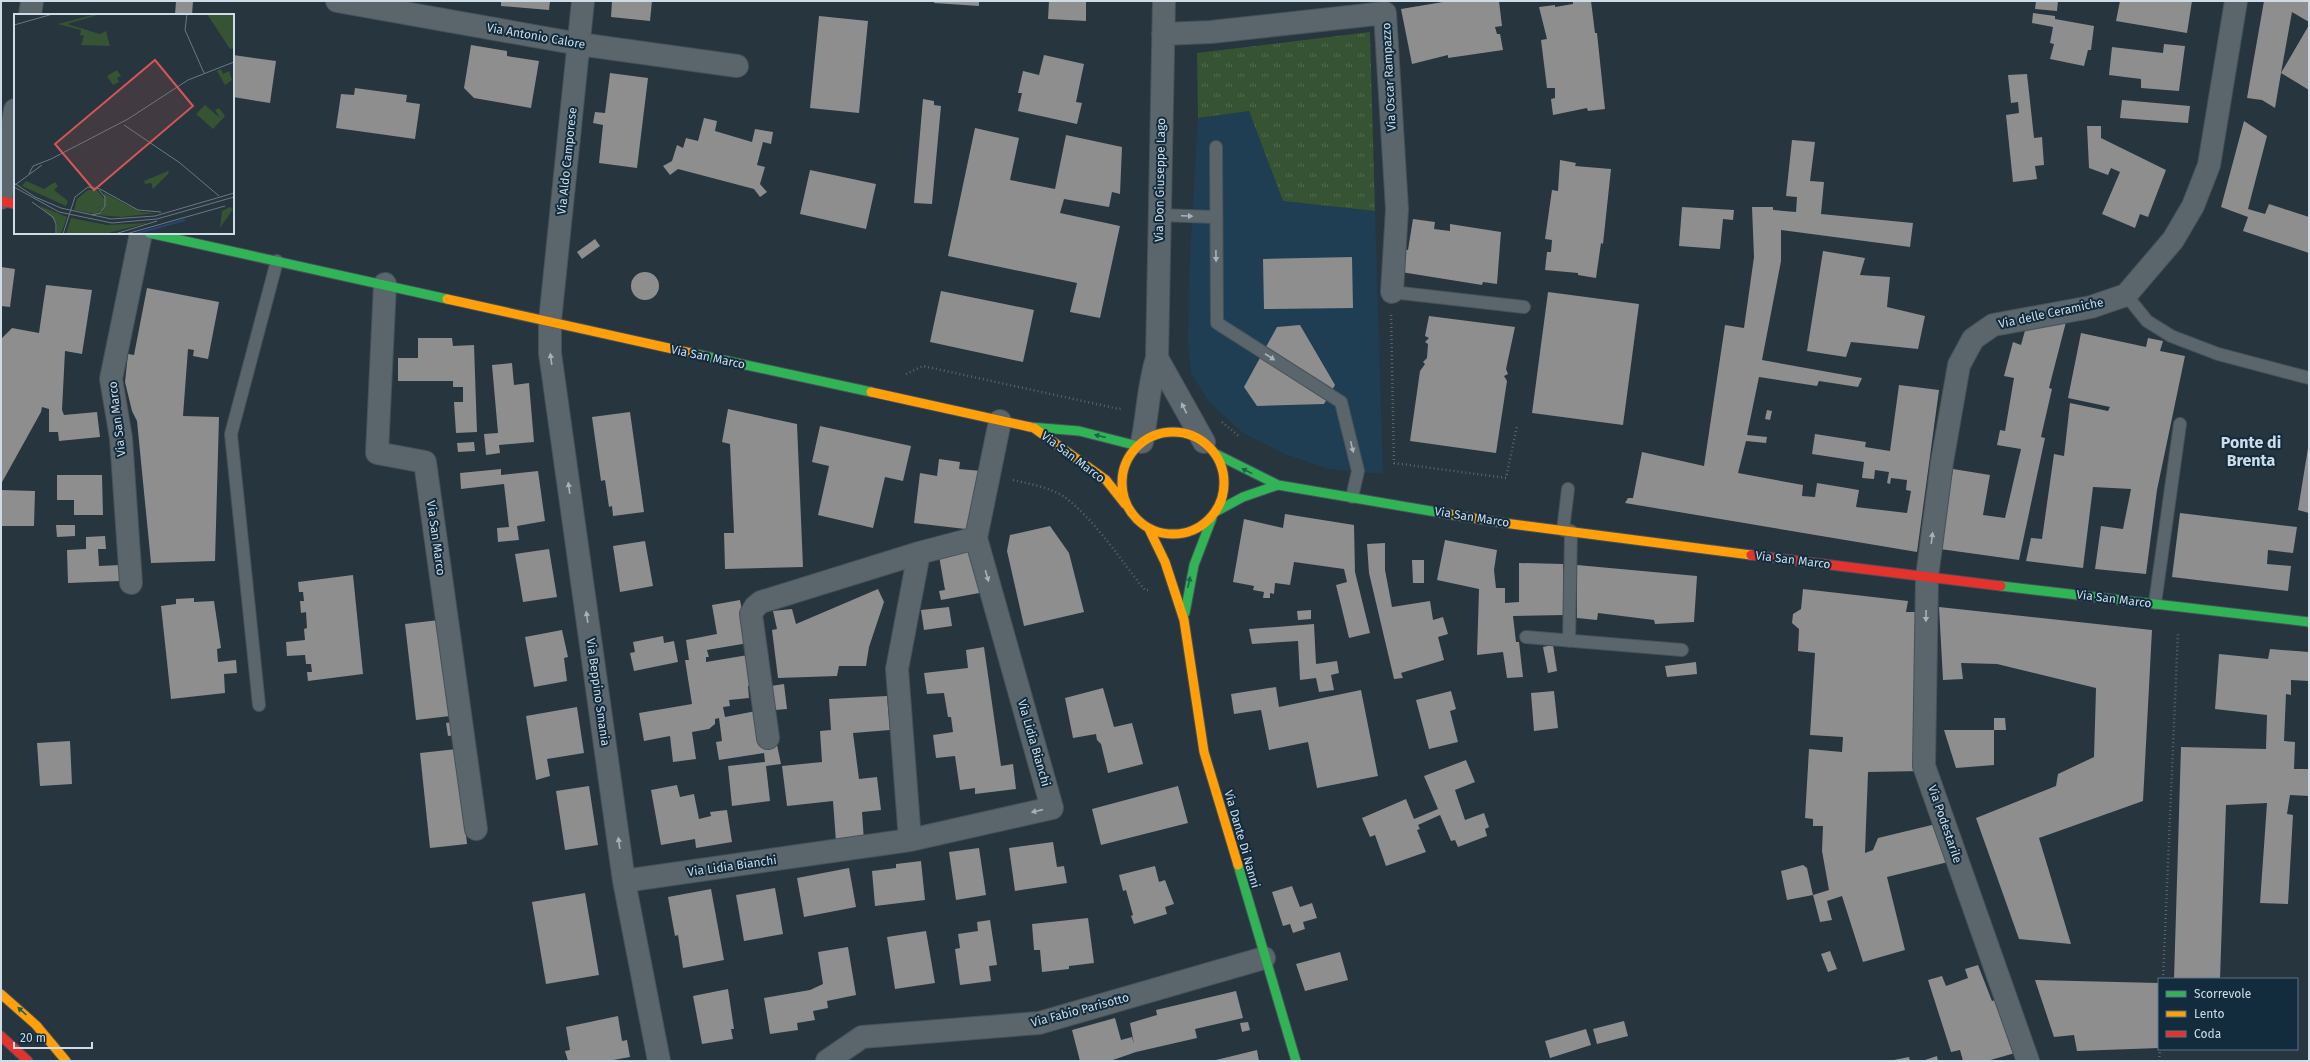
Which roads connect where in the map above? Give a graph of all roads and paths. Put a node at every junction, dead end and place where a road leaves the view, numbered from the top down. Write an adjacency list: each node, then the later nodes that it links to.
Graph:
1 (32, 1): 6 (street)
2 (337, 1): 8 (street, Via Antonio Calore)
3 (583, 1): 8 (street, Via Aldo Camporese)
4 (1164, 1): 7 (street, Via Don Giuseppe Lago)
5 (2236, 1): 21 (street)
6 (30, 14)
7 (1163, 34): 14 (street, Via Don Giuseppe Lago); 20 (street, Via Oscar Rampazzo)
8 (579, 44): 9 (street, Via Antonio Calore); 23 (street, Via Aldo Camporese)
9 (737, 66)
10 (14, 116): 12 (street)
11 (1216, 147): 15 (lane)
12 (1, 199): 13 (main road)
13 (14, 204)
14 (1159, 215): 15 (lane, one-way to 15); 24 (street, Via Don Giuseppe Lago)
15 (1215, 217): 39 (lane, one-way to 39)
16 (141, 234): 47 (street, Via San Marco)
17 (155, 234): 18 (main road, Via San Marco)
18 (277, 261): 19 (main road, Via San Marco); 56 (lane)
19 (384, 284): 23 (main road, Via San Marco); 58 (street, Via San Marco)
20 (1392, 292): 22 (lane); 31 (path)
21 (2126, 295): 26 (lane); 46 (street, Via delle Ceramiche, one-way to 21)
22 (1524, 307)
23 (550, 321): 28 (main road, Via San Marco); 60 (street, Via Beppino Smania, one-way to 23)
24 (1157, 358): 34 (street, Via Don Giuseppe Lago); 35 (street, one-way to 24)
25 (899, 377): 27 (path)
26 (2309, 378)
27 (1125, 406)
28 (1000, 421): 32 (main road, Via San Marco); 36 (street, Via Lidia Bianchi)
29 (1221, 421): 33 (path)
30 (2180, 424): 49 (lane)
31 (1517, 426)
32 (1033, 427): 34 (main road, Via San Marco, one-way to 32); 40 (main road, Via San Marco)
33 (1244, 439)
34 (1140, 444): 35 (main road); 40 (main road)
35 (1210, 448): 37 (main road, Via San Marco, one-way to 35); 41 (main road)
36 (989, 474): 44 (street, Via Lidia Bianchi); 48 (path)
37 (1278, 485): 39 (main road, Via San Marco); 41 (main road, Via San Marco)
38 (1568, 489): 43 (lane)
39 (1352, 497): 43 (main road, Via San Marco)
40 (1128, 507): 42 (main road)
41 (1214, 515): 42 (main road); 50 (main road, Via Dante Di Nanni, one-way to 41)
42 (1149, 529): 50 (main road, Via Dante Di Nanni)
43 (1567, 530): 46 (main road, Via San Marco); 54 (lane)
44 (976, 538): 45 (street); 59 (street, Via Lidia Bianchi, one-way to 59)
45 (919, 552): 57 (street); 59 (street)
46 (1927, 577): 49 (main road, Via San Marco); 71 (street, Via Podestarile, one-way to 71)
47 (131, 583)
48 (1145, 590)
49 (2155, 603): 51 (main road, Via San Marco)
50 (1184, 620): 61 (main road, Via Dante Di Nanni)
51 (2309, 622)
52 (2178, 630): 62 (path)
53 (1526, 637): 54 (lane)
54 (1569, 641): 55 (lane)
55 (1682, 650)
56 (258, 705)
57 (768, 738)
58 (476, 829)
59 (910, 840): 60 (street, Via Lidia Bianchi)
60 (624, 881): 68 (street, Via Beppino Smania)
61 (1264, 958): 69 (street, Via Fabio Parisotto); 70 (main road, Via Dante Di Nanni)
62 (2163, 978)
63 (1, 994): 67 (main road, one-way to 63)
64 (1, 1036): 66 (main road)
65 (2160, 1050): 72 (path)
66 (28, 1061)
67 (66, 1061)
68 (659, 1061)
69 (827, 1061)
70 (1296, 1061)
71 (2028, 1061)
72 (2159, 1061)

